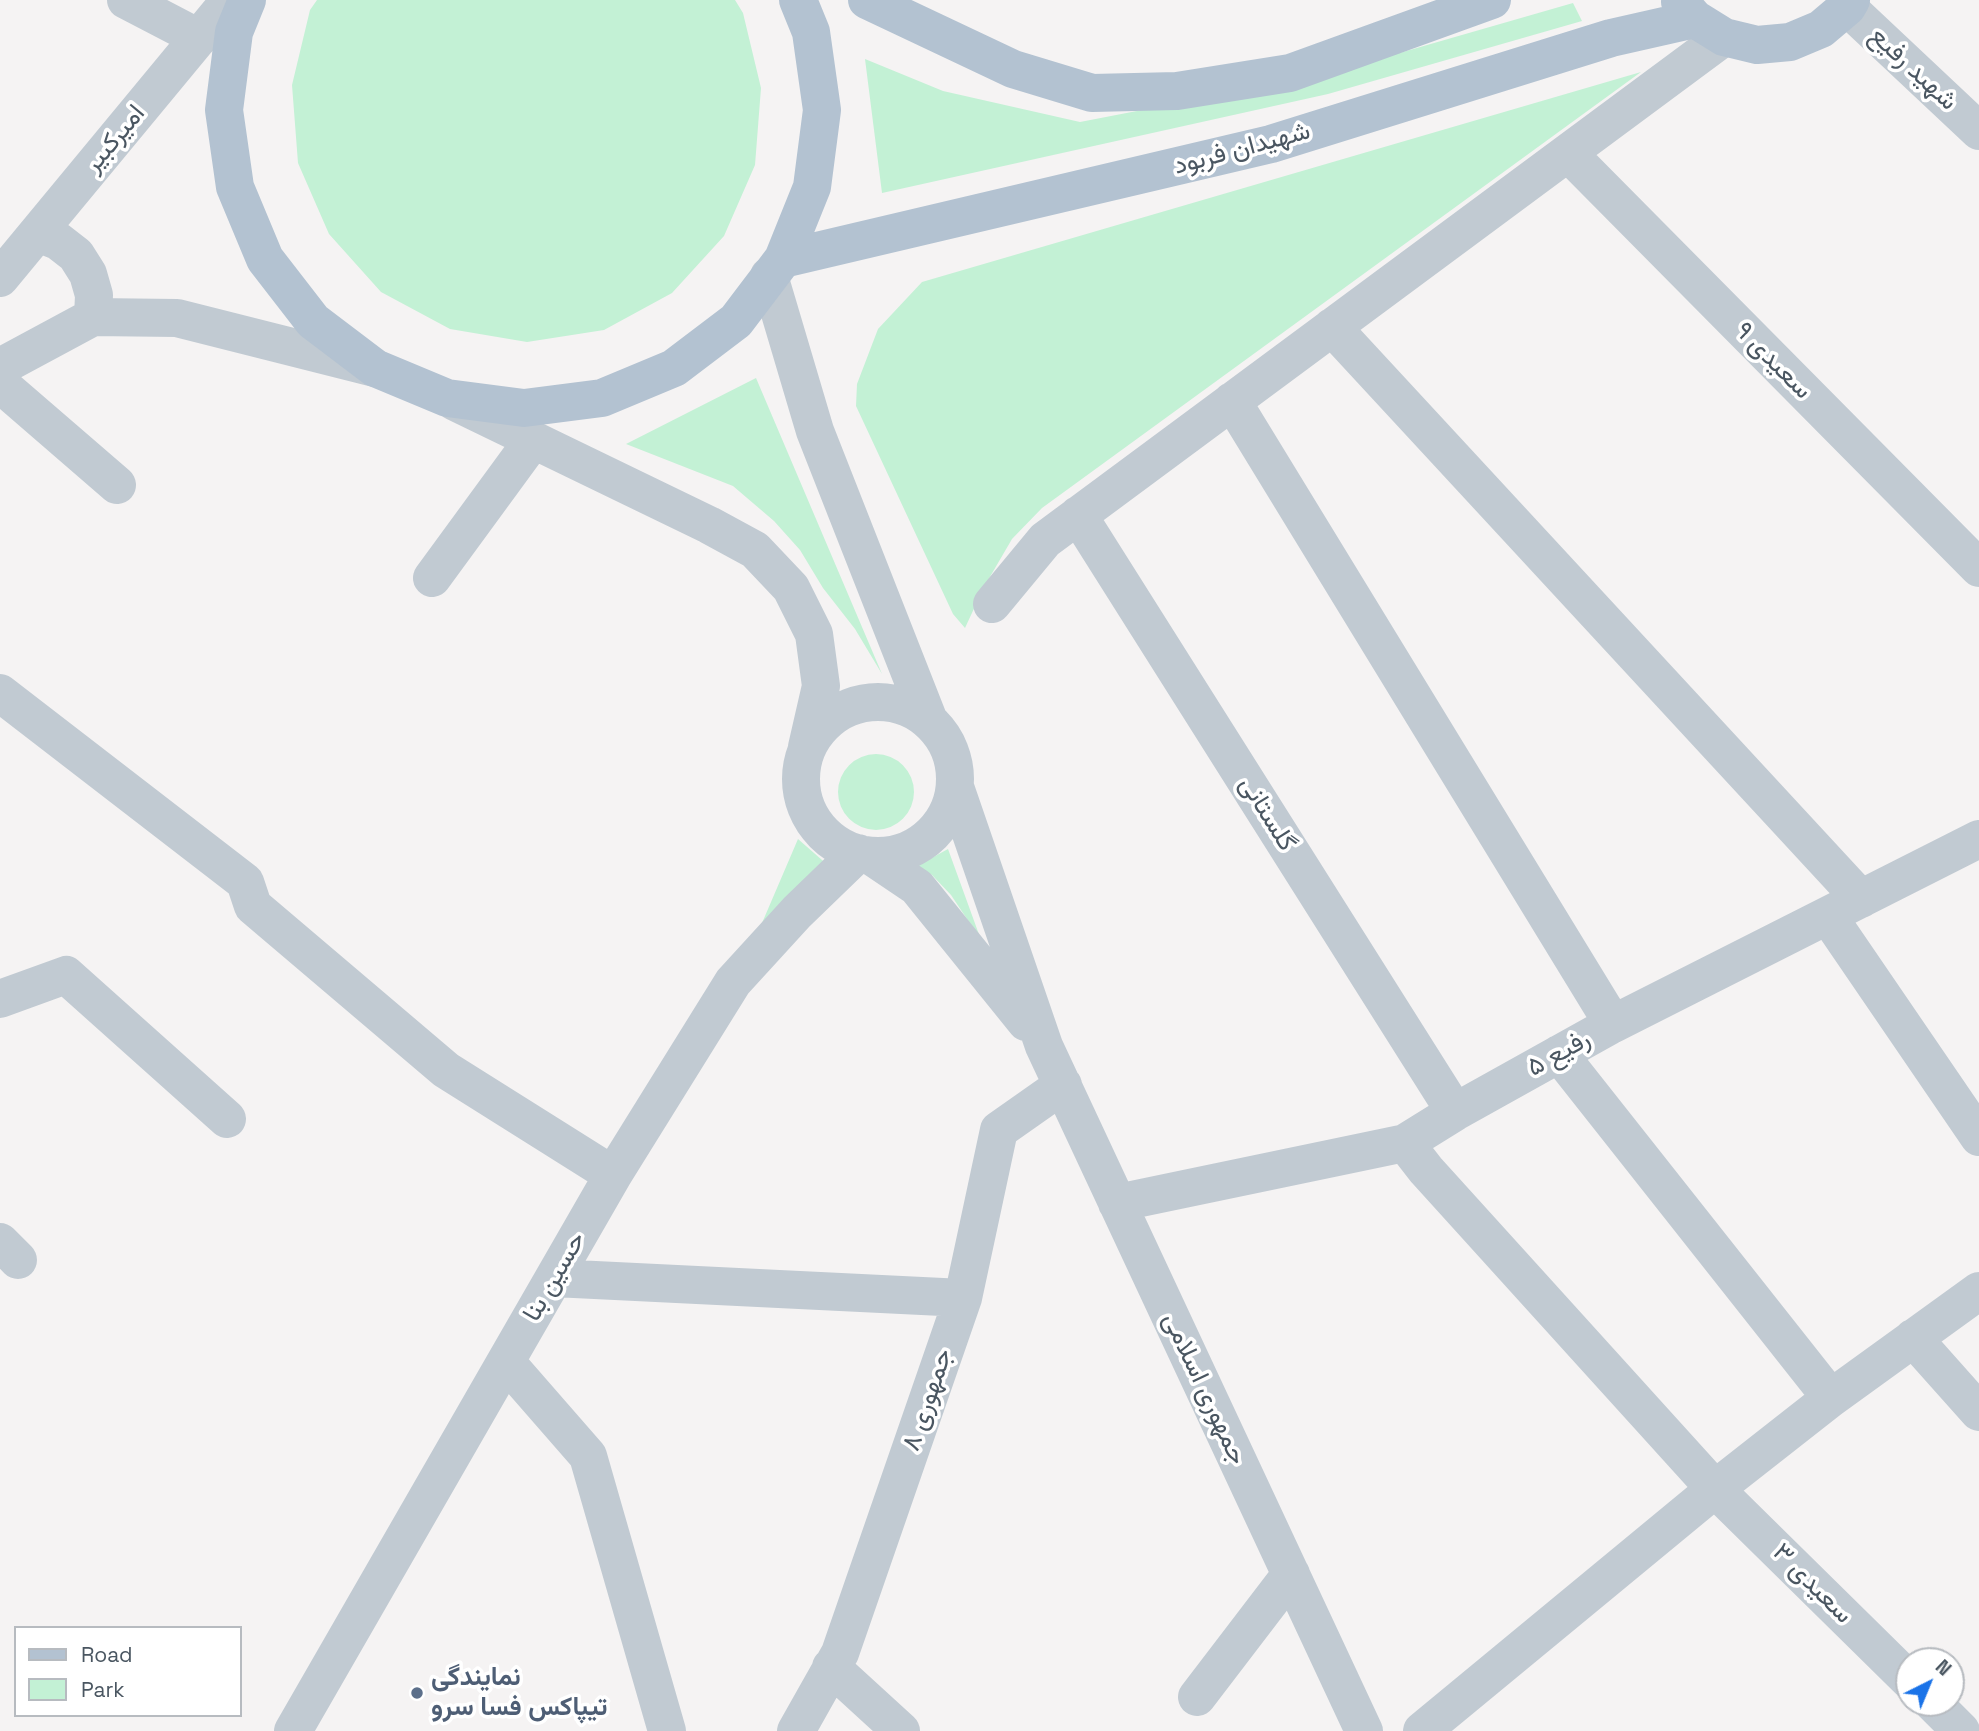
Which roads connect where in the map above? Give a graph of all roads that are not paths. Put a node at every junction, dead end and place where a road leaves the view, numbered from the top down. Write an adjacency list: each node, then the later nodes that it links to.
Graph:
1 (125, 0): 9 (street)
2 (230, 0): 9 (street, امیرکبیر)
3 (247, 0): 18 (main road)
4 (798, 0): 13 (main road)
5 (867, 0): 6 (main road)
6 (1492, 0)
7 (1849, 4): 8 (main road); 10 (street, شهید رفیع)
8 (1699, 19): 11 (street); 13 (main road, شهيدان فربود)
9 (199, 38): 12 (street, امیرکبیر)
10 (1979, 131)
11 (1568, 153): 16 (street); 25 (street, سعیدی ۹)
12 (38, 233): 14 (street, امیرکبیر); 15 (street)
13 (776, 268): 20 (main road); 29 (street)
14 (0, 278)
15 (93, 317): 17 (street); 18 (street)
16 (1332, 327): 21 (street); 34 (street)
17 (0, 367)
18 (375, 368): 20 (main road)
19 (0, 384): 23 (street)
20 (447, 398): 22 (street)
21 (1232, 401): 24 (street); 36 (street)
22 (533, 440): 26 (street); 30 (street)
23 (117, 485)
24 (1078, 515): 27 (street); 40 (street, گلستانی)
25 (1979, 568)
26 (432, 578)
27 (992, 604)
28 (0, 693): 44 (street)
29 (929, 721): 30 (street); 31 (street)
30 (807, 747): 33 (street)
31 (956, 786): 33 (street); 37 (street)
32 (1979, 839): 34 (street, رفیع ۵)
33 (864, 854): 37 (street); 44 (street, حسین بنا)
34 (1845, 908): 36 (street, رفیع ۵); 42 (street)
35 (0, 999): 41 (street)
36 (1613, 1024): 38 (street, رفیع ۵)
37 (1044, 1046): 39 (street, جمهوری اسلامی)
38 (1559, 1054): 40 (street, رفیع ۵); 51 (street)
39 (1063, 1085): 45 (street, جمهوری اسلامی); 48 (street, جمهوری ۸)
40 (1455, 1112): 43 (street, رفیع ۵)
41 (227, 1119)
42 (1979, 1137)
43 (1405, 1143): 45 (street, رفیع ۵); 53 (street, سعیدی ۳)
44 (613, 1175): 46 (street, حسین بنا)
45 (1117, 1203): 54 (street, جمهوری اسلامی)
46 (554, 1278): 48 (street); 50 (street, حسین بنا)
47 (1979, 1291): 49 (street)
48 (963, 1298): 56 (street, جمهوری ۸)
49 (1913, 1338): 51 (street); 52 (street)
50 (506, 1362): 59 (street, حسین بنا); 60 (street)
51 (1831, 1398): 53 (street)
52 (1979, 1412)
53 (1715, 1489): 55 (street, سعیدی ۳); 64 (street)
54 (1291, 1574): 57 (street); 63 (street, جمهوری اسلامی)
55 (1895, 1666)
56 (831, 1667): 61 (street, جمهوری ۸); 62 (street)
57 (1197, 1697)
58 (1947, 1717): 65 (street)
59 (293, 1731)
60 (667, 1731)
61 (796, 1731)
62 (901, 1731)
63 (1364, 1731)
64 (1422, 1731)
65 (1961, 1731)

